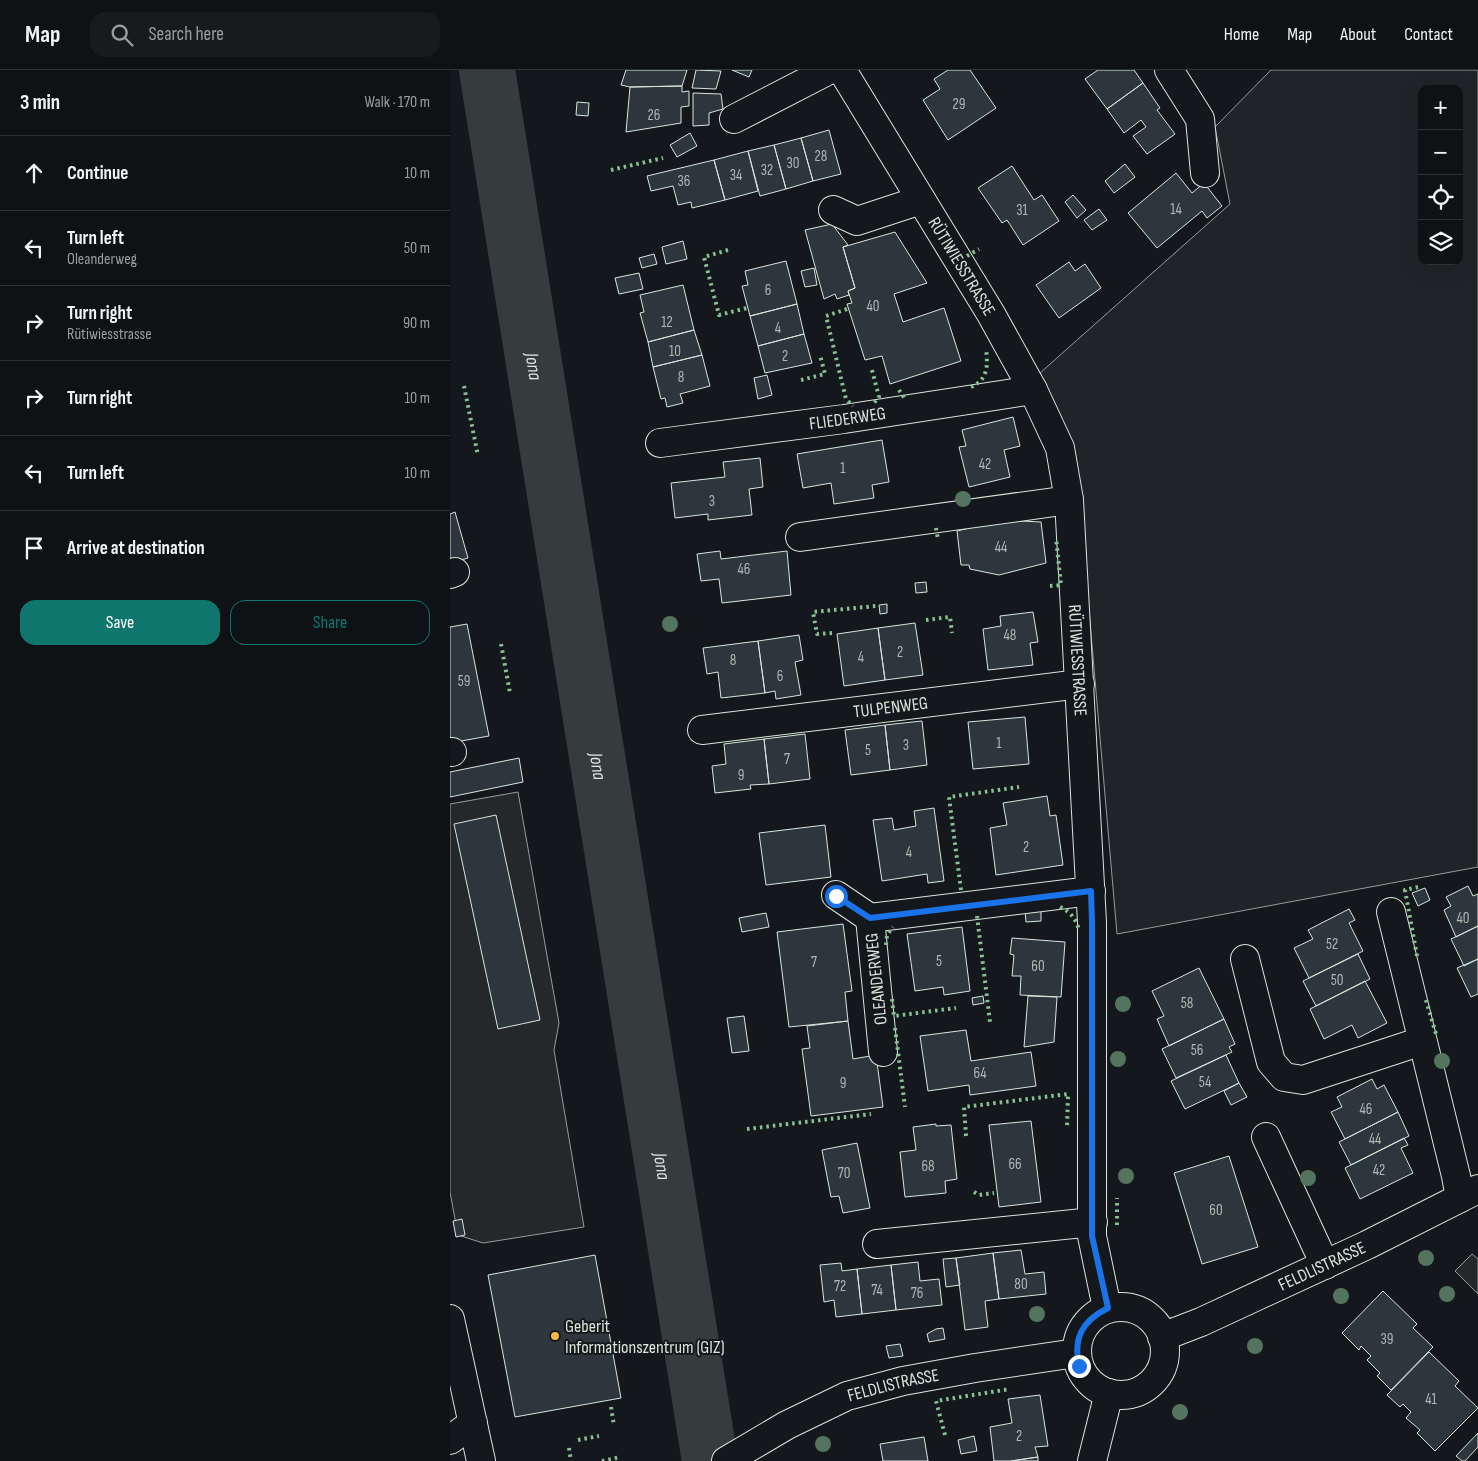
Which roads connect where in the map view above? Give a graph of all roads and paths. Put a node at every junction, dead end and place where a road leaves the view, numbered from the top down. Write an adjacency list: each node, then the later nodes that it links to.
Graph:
1 (829, 70): 4 (street)
2 (842, 70): 6 (street, RÜTIWIESSTRASSE)
3 (1169, 70): 5 (street)
4 (734, 119)
5 (1205, 173)
6 (921, 200): 7 (street); 8 (street, RÜTIWIESSTRASSE)
7 (833, 210)
8 (1033, 390): 9 (street, FLIEDERWEG); 10 (street, RÜTIWIESSTRASSE)
9 (660, 443)
10 (1069, 500): 11 (street); 12 (street, RÜTIWIESSTRASSE)
11 (800, 537)
12 (1080, 684): 13 (street, TULPENWEG); 14 (street, RÜTIWIESSTRASSE)
13 (702, 730)
14 (1091, 891): 17 (street, OLEANDERWEG); 23 (street, RÜTIWIESSTRASSE)
15 (836, 896): 17 (street)
16 (1391, 912): 19 (street)
17 (870, 918): 20 (street, OLEANDERWEG)
18 (1245, 959): 19 (street)
19 (1422, 1041): 22 (street)
20 (883, 1052)
21 (1266, 1137): 25 (street)
22 (1469, 1193): 25 (street, FELDLISTRASSE)
23 (1092, 1222): 24 (street); 26 (street, RÜTIWIESSTRASSE)
24 (877, 1244)
25 (1325, 1264): 28 (street, FELDLISTRASSE)
26 (1108, 1308): 28 (street); 29 (street)
27 (450, 1319): 31 (street)
28 (1162, 1337): 30 (street)
29 (1076, 1353): 30 (street); 34 (street, FELDLISTRASSE)
30 (1109, 1393): 35 (street)
31 (473, 1423): 32 (street); 33 (street)
32 (450, 1440)
33 (481, 1461)
34 (726, 1461)
35 (1092, 1461)

